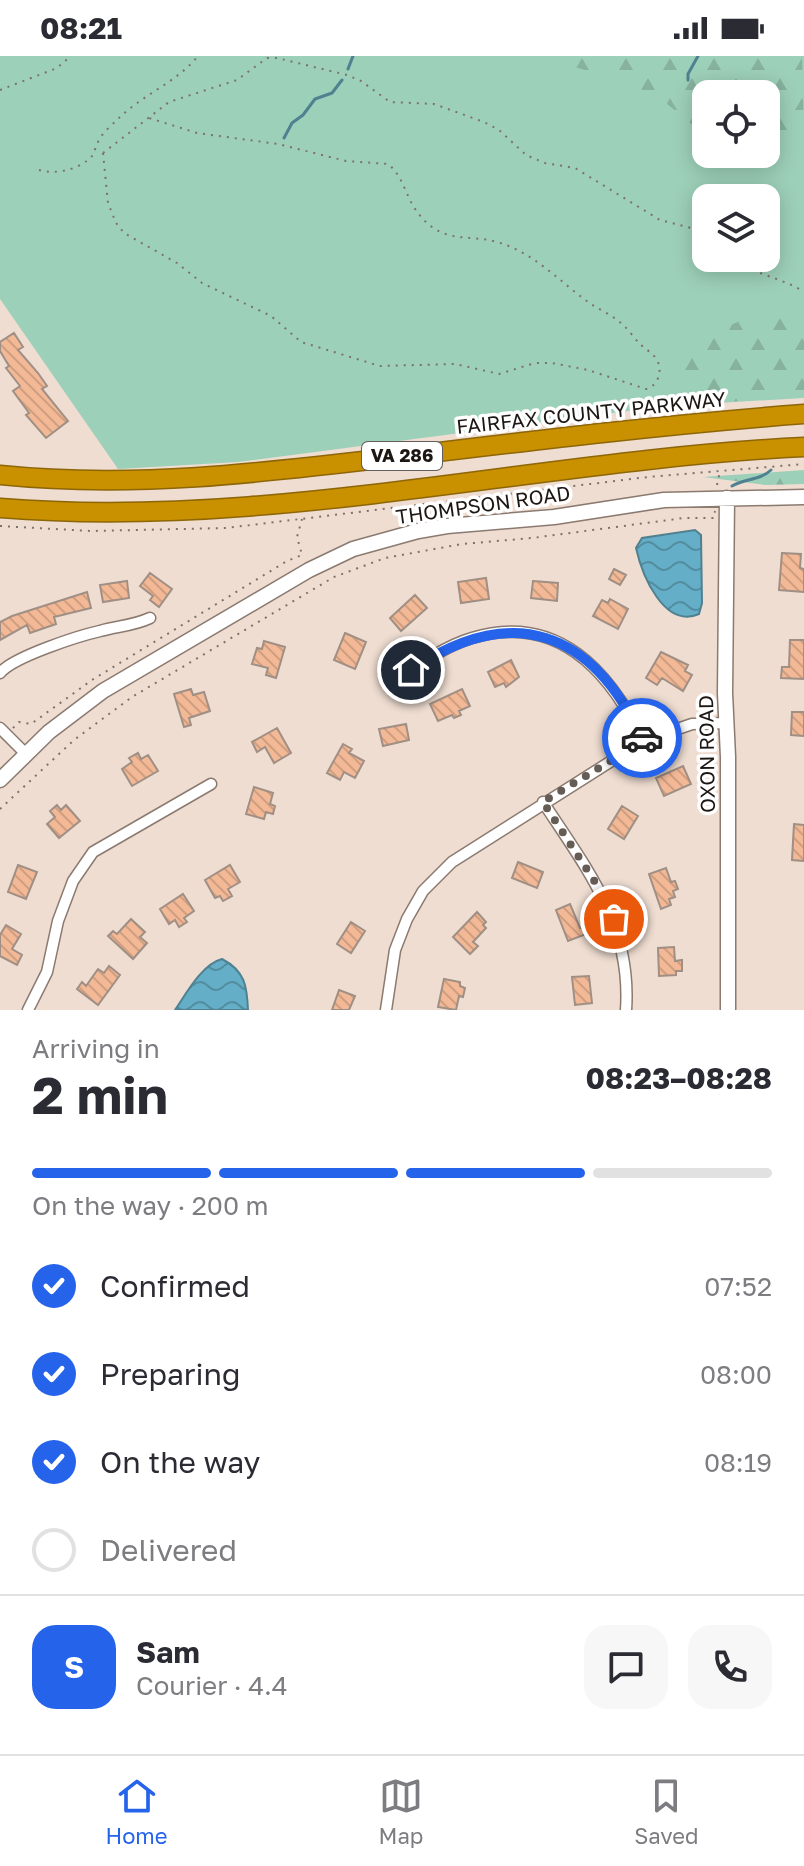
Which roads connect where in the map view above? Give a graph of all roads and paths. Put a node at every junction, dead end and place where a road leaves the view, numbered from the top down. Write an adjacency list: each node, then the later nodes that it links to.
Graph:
1 (71, 56): 3 (path)
2 (198, 56): 5 (path)
3 (0, 90)
4 (149, 118): 6 (path); 6 (path); 8 (path)
5 (97, 151): 6 (path); 7 (path)
6 (103, 153)
7 (39, 170)
8 (692, 229)
9 (759, 272): 10 (path)
10 (804, 292)
11 (804, 414): 13 (highway, FAIRFAX COUNTY PARKWAY / VA 286)
12 (804, 447): 16 (highway, VA 286)
13 (0, 475)
14 (804, 497): 15 (street, THOMPSON ROAD)
15 (727, 498): 22 (street, OXON ROAD); 25 (street, THOMPSON ROAD)
16 (0, 508)
17 (714, 518): 29 (path)
18 (302, 519): 23 (path)
19 (150, 618): 20 (street)
20 (0, 673)
21 (397, 680): 24 (street)
22 (727, 723): 24 (street); 33 (street, OXON ROAD)
23 (3, 731): 25 (street)
24 (643, 741): 28 (street)
25 (26, 754): 26 (street, THOMPSON ROAD)
26 (0, 780)
27 (211, 784): 30 (street)
28 (543, 802): 31 (street); 32 (street)
29 (0, 809)
30 (28, 1010)
31 (386, 1010)
32 (626, 1010)
33 (728, 1010)

